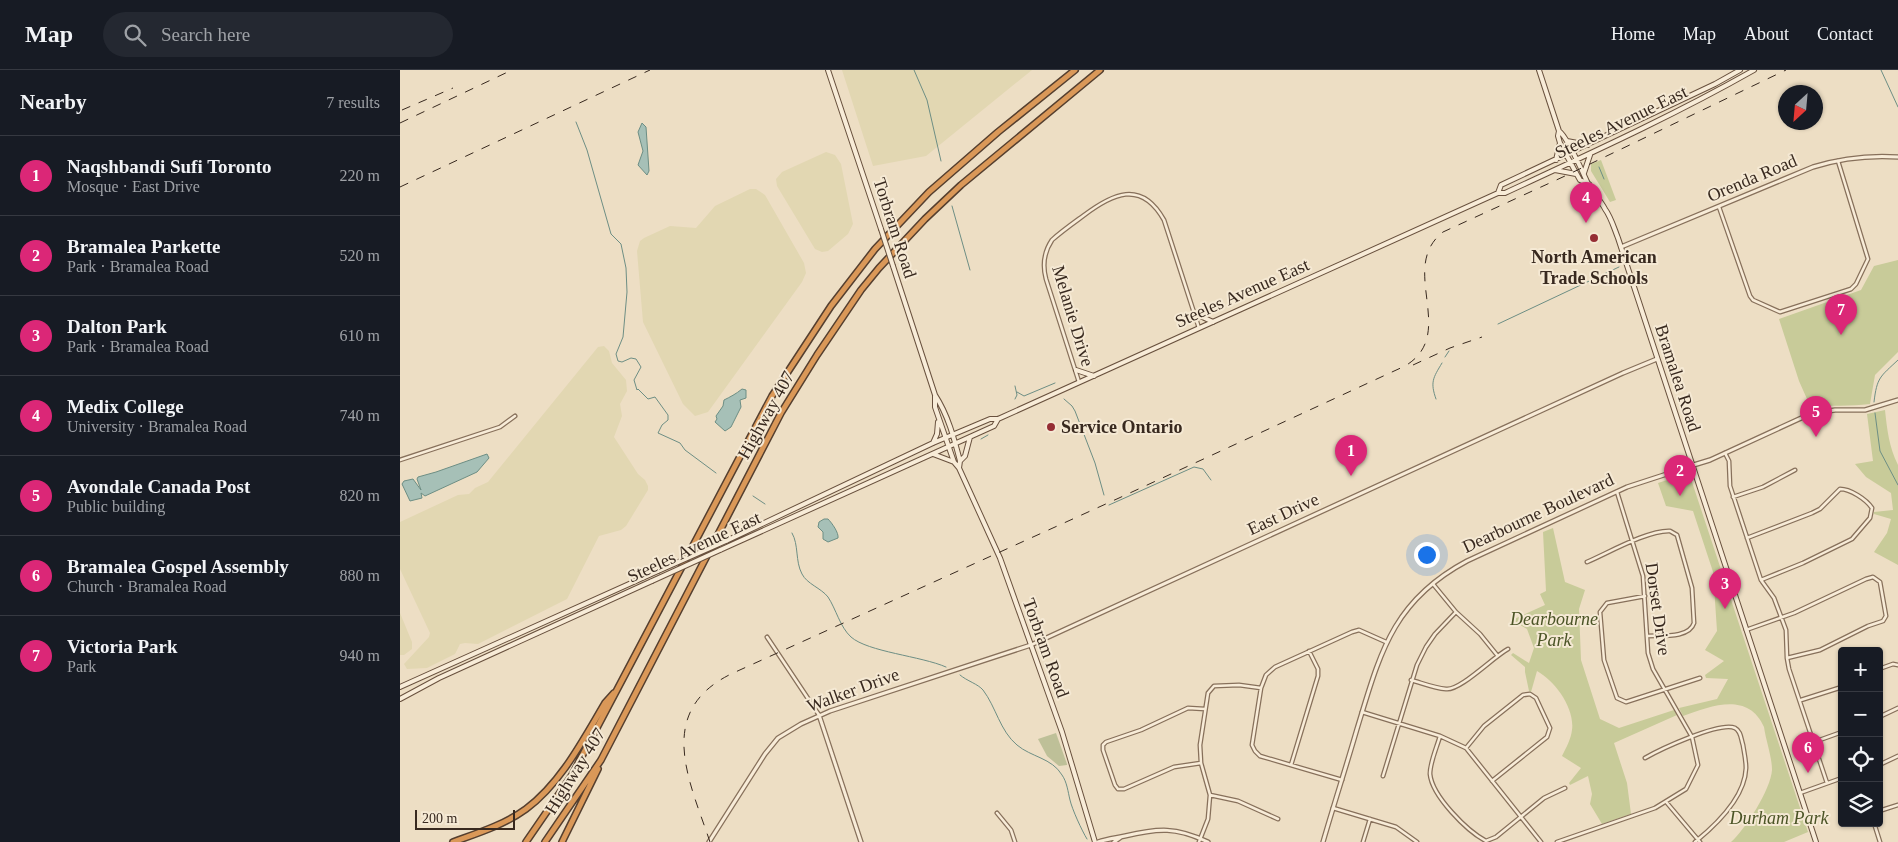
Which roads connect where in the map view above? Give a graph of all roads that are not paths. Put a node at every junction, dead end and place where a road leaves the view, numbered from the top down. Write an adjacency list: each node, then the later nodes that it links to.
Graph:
1 (828, 70): 35 (main road, Torbram Road, bridge)
2 (1075, 70): 78 (highway, Highway 407)
3 (1100, 70): 97 (highway, Highway 407)
4 (1539, 70): 9 (main road, Bramalea Road)
5 (1740, 70): 7 (main road, Steeles Avenue East)
6 (1754, 70): 8 (main road, Steeles Avenue East)
7 (1714, 84): 8 (main road); 12 (main road, Steeles Avenue East)
8 (1718, 90): 15 (main road, Steeles Avenue East)
9 (1559, 131): 10 (main road, Bramalea Road); 11 (main road, Bramalea Road)
10 (1567, 141): 12 (main road); 13 (main road, Bramalea Road)
11 (1560, 143): 14 (main road, Bramalea Road); 17 (main road)
12 (1588, 145): 13 (main road, Steeles Avenue East)
13 (1572, 152): 14 (main road, Steeles Avenue East); 18 (main road, Bramalea Road)
14 (1566, 155): 17 (main road, Steeles Avenue East); 20 (main road, Bramalea Road)
15 (1590, 155): 18 (main road, Steeles Avenue East); 22 (main road)
16 (1898, 157): 19 (street, Orenda Road)
17 (1556, 160): 25 (main road, Steeles Avenue East)
18 (1576, 160): 20 (main road, Steeles Avenue East); 22 (main road, Bramalea Road)
19 (1837, 160): 26 (street, Orenda Road); 26 (street)
20 (1570, 163): 21 (main road, Steeles Avenue East); 23 (main road, Bramalea Road)
21 (1555, 170): 23 (main road); 25 (main road, Steeles Avenue East)
22 (1584, 173): 24 (main road, Bramalea Road)
23 (1576, 174): 24 (main road, Bramalea Road)
24 (1589, 184): 27 (main road, Bramalea Road)
25 (1498, 193): 29 (main road, Steeles Avenue East)
26 (1719, 207): 27 (street, Orenda Road)
27 (1621, 247): 31 (main road, Bramalea Road)
28 (1194, 313): 29 (main road); 30 (street, Melanie Drive); 32 (street, Melanie Drive)
29 (1213, 322): 30 (main road, Steeles Avenue East)
30 (1199, 328): 33 (main road, Steeles Avenue East)
31 (1657, 359): 51 (main road, Bramalea Road); 68 (street, East Drive)
32 (1076, 370): 33 (main road); 34 (street, Melanie Drive)
33 (1094, 376): 34 (main road, Steeles Avenue East)
34 (1079, 382): 39 (main road, Steeles Avenue East)
35 (935, 396): 38 (main road, Torbram Road); 40 (main road, Torbram Road)
36 (1898, 400): 46 (street, Dearbourne Boulevard)
37 (514, 416): 48 (street)
38 (938, 417): 42 (main road, Torbram Road); 43 (main road)
39 (998, 419): 40 (main road, Steeles Avenue East); 41 (main road, Steeles Avenue East)
40 (952, 435): 42 (main road, Steeles Avenue East); 44 (main road, Torbram Road)
41 (970, 437): 44 (main road, Steeles Avenue East); 50 (main road)
42 (945, 438): 43 (main road, Steeles Avenue East); 45 (main road, Torbram Road)
43 (933, 443): 77 (main road, Steeles Avenue East, bridge)
44 (955, 444): 45 (main road, Steeles Avenue East); 50 (main road, Torbram Road)
45 (948, 447): 47 (main road, Steeles Avenue East); 49 (main road, Torbram Road)
46 (1725, 453): 51 (street, Dearbourne Boulevard); 55 (street)
47 (932, 454): 49 (main road); 82 (main road, Steeles Avenue East, bridge)
48 (400, 460)
49 (954, 462): 52 (main road, Torbram Road)
50 (960, 462): 52 (main road, Torbram Road)
51 (1692, 465): 54 (street, Dearbourne Boulevard); 64 (main road, Bramalea Road)
52 (959, 468): 68 (main road, Torbram Road)
53 (1795, 470): 55 (street)
54 (1616, 492): 57 (street, Dorset Drive); 60 (street, Dearbourne Boulevard)
55 (1733, 496): 56 (street)
56 (1747, 538): 59 (street); 59 (street)
57 (1633, 542): 58 (street); 61 (street, Dorset Drive); 65 (street)
58 (1587, 562)
59 (1761, 580): 63 (street)
60 (1433, 583): 62 (street); 67 (street, Dearbourne Boulevard)
61 (1645, 596): 65 (street, Dorset Drive); 81 (street)
62 (1456, 612): 71 (street); 76 (street)
63 (1782, 617): 64 (street); 72 (street); 72 (street)
64 (1745, 630): 107 (main road, Bramalea Road)
65 (1647, 636): 81 (street, Dorset Drive)
66 (767, 637): 87 (street)
67 (1386, 642): 70 (street); 86 (street, Dearbourne Boulevard)
68 (1031, 645): 87 (street, Walker Drive); 128 (main road, Torbram Road)
69 (1508, 649): 71 (street)
70 (1309, 651): 79 (street); 100 (street)
71 (1497, 655): 76 (street)
72 (1787, 658): 83 (street)
73 (1898, 665): 74 (street)
74 (1883, 668)
75 (1700, 678): 81 (street)
76 (1411, 680): 89 (street)
77 (400, 687)
78 (619, 687): 121 (highway); 122 (highway, Highway 407)
79 (1261, 688): 85 (street); 100 (street)
80 (1838, 688): 83 (street)
81 (1665, 690): 92 (street, Dorset Drive)
82 (400, 699)
83 (1801, 700): 93 (street)
84 (1898, 708): 88 (street)
85 (1205, 710): 98 (street); 98 (street)
86 (1362, 712): 89 (street); 103 (street, Dearbourne Boulevard)
87 (819, 715): 125 (street, Walker Drive); 126 (street)
88 (1883, 715)
89 (1398, 724): 91 (street); 101 (street)
90 (1838, 733): 93 (street)
91 (1440, 736): 94 (street); 114 (street)
92 (1692, 737): 96 (street); 109 (street, Dorset Drive); 120 (street)
93 (1814, 742): 105 (street)
94 (1466, 748): 104 (street); 104 (street)
95 (1898, 756): 99 (street)
96 (1644, 758)
97 (601, 760): 123 (highway, Highway 407); 124 (highway)
98 (1201, 763): 108 (street)
99 (1883, 763)
100 (1291, 765): 103 (street)
101 (1383, 776)
102 (1838, 779): 105 (street)
103 (1342, 780): 111 (street, Dearbourne Boulevard)
104 (1492, 781): 114 (street)
105 (1827, 783): 107 (street)
106 (1565, 788): 114 (street)
107 (1800, 792): 136 (main road, Bramalea Road)
108 (1210, 796): 115 (street); 119 (street)
109 (1667, 802): 120 (street); 135 (street, Dorset Drive)
110 (1898, 805): 112 (street)
111 (1333, 808): 116 (street); 131 (street, Dearbourne Boulevard)
112 (1883, 811)
113 (997, 814): 127 (street)
114 (1521, 817): 134 (street)
115 (1278, 819)
116 (1370, 819): 132 (street); 133 (street)
117 (1875, 827): 137 (street)
118 (1122, 837): 119 (street); 128 (street); 129 (street)
119 (1200, 840): 130 (street)
120 (1697, 841)
121 (453, 842)
122 (526, 842)
123 (545, 842)
124 (562, 842)
125 (709, 842)
126 (862, 842)
127 (1015, 842)
128 (1096, 842)
129 (1114, 842)
130 (1208, 842)
131 (1323, 842)
132 (1363, 842)
133 (1417, 842)
134 (1541, 842)
135 (1557, 842)
136 (1816, 842)
137 (1880, 842)

